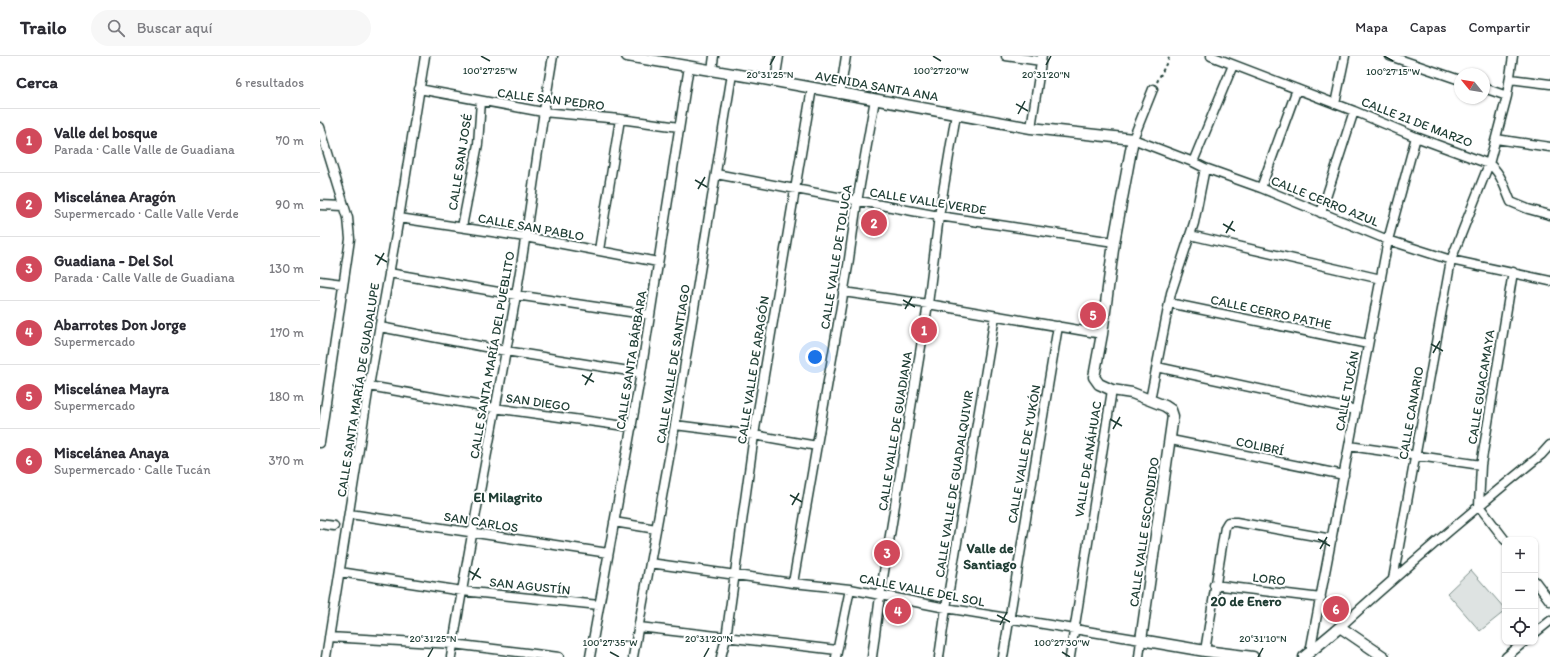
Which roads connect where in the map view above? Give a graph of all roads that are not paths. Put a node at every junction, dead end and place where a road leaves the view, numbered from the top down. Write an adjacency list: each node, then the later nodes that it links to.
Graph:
1 (425, 56): 23 (street, CALLE SANTA MARÍA DE GUADALUPE)
2 (553, 56): 33 (street, CALLE SANTA MARÍA DEL PUEBLITO)
3 (627, 56): 12 (street, AVENIDA SANTA ANA)
4 (714, 56): 16 (street)
5 (779, 56): 20 (street)
6 (846, 56): 27 (street)
7 (1006, 56): 13 (street)
8 (1211, 56): 14 (street, CALLE 21 DE MARZO)
9 (1346, 56): 31 (street)
10 (1390, 56): 18 (street)
11 (1513, 56): 19 (street, CALLE CANARIO)
12 (644, 57): 15 (street, AVENIDA SANTA ANA)
13 (1041, 59): 38 (street)
14 (1233, 65): 25 (street, CALLE 21 DE MARZO); 44 (street)
15 (689, 66): 16 (street, AVENIDA SANTA ANA); 37 (street, CALLE SANTA BÁRBARA)
16 (712, 70): 17 (street, AVENIDA SANTA ANA)
17 (732, 74): 20 (street, AVENIDA SANTA ANA); 47 (street, CALLE VALLE DE SANTIAGO)
18 (1454, 78)
19 (1510, 79): 21 (street); 28 (street, CALLE CANARIO)
20 (775, 81): 22 (street, AVENIDA SANTA ANA)
21 (1550, 84)
22 (812, 88): 27 (street, AVENIDA SANTA ANA); 49 (street, CALLE VALLE DE ARAGÓN)
23 (419, 89): 30 (street, CALLE SAN PEDRO); 56 (street, CALLE SANTA MARÍA DE GUADALUPE)
24 (1153, 89): 40 (street, VALLE DE ANÁHUAC)
25 (1297, 89): 31 (street, CALLE 21 DE MARZO); 48 (street)
26 (1490, 90): 28 (street)
27 (840, 94): 29 (street, AVENIDA SANTA ANA)
28 (1507, 96): 41 (street, CALLE CANARIO)
29 (875, 100): 34 (street, AVENIDA SANTA ANA); 50 (street, CALLE VALLE DE TOLUCA)
30 (481, 101): 33 (street, CALLE SAN PEDRO); 57 (street, CALLE SAN JOSÉ)
31 (1335, 104): 32 (street, CALLE 21 DE MARZO)
32 (1354, 111): 39 (street, CALLE 21 DE MARZO); 53 (street)
33 (543, 112): 35 (street, CALLE SAN PEDRO); 59 (street, CALLE SANTA MARÍA DEL PUEBLITO)
34 (956, 114): 38 (street, AVENIDA SANTA ANA); 55 (street, CALLE VALLE DE GUADIANA)
35 (620, 119): 37 (street, CALLE SAN PEDRO); 62 (street)
36 (320, 127): 42 (street)
37 (679, 127): 64 (street, CALLE SANTA BÁRBARA)
38 (1031, 128): 40 (street, AVENIDA SANTA ANA)
39 (1416, 137): 45 (street, CALLE 21 DE MARZO); 60 (street, CALLE TUCÁN)
40 (1133, 139): 44 (street, CALLE CERRO AZUL); 61 (street, VALLE DE ANÁHUAC)
41 (1496, 140): 43 (street); 45 (street, CALLE CANARIO)
42 (322, 141): 52 (street)
43 (1550, 147)
44 (1193, 162): 46 (street, CALLE CERRO AZUL)
45 (1489, 164): 54 (street); 63 (street, CALLE CANARIO)
46 (1205, 168): 48 (street, CALLE CERRO AZUL); 58 (street)
47 (716, 174): 49 (street, CALLE VALLE VERDE); 89 (street, CALLE VALLE DE SANTIAGO)
48 (1261, 188): 53 (street, CALLE CERRO AZUL)
49 (796, 189): 50 (street, CALLE VALLE VERDE); 91 (street, CALLE VALLE DE ARAGÓN)
50 (857, 202): 55 (street, CALLE VALLE VERDE); 71 (street, CALLE VALLE DE TOLUCA)
51 (320, 205): 52 (street)
52 (344, 206): 70 (street)
53 (1321, 213): 60 (street, CALLE CERRO AZUL)
54 (1550, 215)
55 (939, 216): 61 (street, CALLE VALLE VERDE); 74 (street, CALLE VALLE DE GUADIANA)
56 (400, 218): 57 (street, CALLE SAN PABLO); 66 (street, CALLE SANTA MARÍA DE GUADALUPE)
57 (462, 227): 59 (street, CALLE SAN PABLO)
58 (1190, 235): 67 (street); 73 (street)
59 (525, 237): 62 (street, CALLE SAN PABLO); 72 (street, CALLE SANTA MARÍA DEL PUEBLITO)
60 (1388, 240): 63 (street, CALLE CERRO AZUL); 67 (street, CALLE TUCÁN)
61 (1114, 242): 79 (street, VALLE DE ANÁHUAC)
62 (599, 250): 64 (street, CALLE SAN PABLO)
63 (1451, 260): 65 (street, CALLE CERRO AZUL); 97 (street, CALLE CANARIO)
64 (658, 262): 75 (street, CALLE SANTA BÁRBARA)
65 (1513, 272): 69 (street, CALLE CERRO AZUL); 98 (street, CALLE GUACAMAYA)
66 (389, 273): 72 (street); 78 (street, CALLE SANTA MARÍA DE GUADALUPE)
67 (1381, 279): 80 (street, CALLE TUCÁN)
68 (320, 281): 70 (street)
69 (1550, 281)
70 (343, 284): 93 (street)
71 (843, 292): 74 (street); 95 (street, CALLE VALLE DE TOLUCA)
72 (516, 295): 75 (street); 81 (street, CALLE SANTA MARÍA DEL PUEBLITO)
73 (1169, 303): 80 (street, CALLE CERRO PATHE); 82 (street)
74 (928, 304): 76 (street); 119 (street, CALLE VALLE DE GUADIANA)
75 (650, 315): 83 (street, CALLE SANTA BÁRBARA)
76 (994, 316): 77 (street); 123 (street, CALLE VALLE DE GUADALQUIVIR)
77 (1058, 326): 79 (street); 124 (street, CALLE VALLE DE YUKÓN)
78 (380, 327): 81 (street); 84 (street, CALLE SANTA MARÍA DE GUADALUPE)
79 (1102, 334): 85 (street, VALLE DE ANÁHUAC)
80 (1368, 344): 88 (street, CALLE TUCÁN)
81 (506, 351): 83 (street); 87 (street, CALLE SANTA MARÍA DEL PUEBLITO)
82 (1157, 367): 86 (street); 88 (street)
83 (641, 374): 90 (street, CALLE SANTA BÁRBARA)
84 (370, 386): 87 (street, SAN DIEGO); 101 (street, CALLE SANTA MARÍA DE GUADALUPE)
85 (1112, 390): 86 (street); 128 (street, VALLE DE ANÁHUAC)
86 (1150, 400): 92 (street, CALLE VALLE ESCONDIDO)
87 (494, 408): 90 (street, SAN DIEGO); 106 (street, CALLE SANTA MARÍA DEL PUEBLITO)
88 (1356, 410): 96 (street, CALLE TUCÁN)
89 (675, 425): 91 (street); 105 (street, CALLE VALLE DE SANTIAGO)
90 (632, 427): 102 (street, CALLE SANTA BÁRBARA)
91 (754, 435): 95 (street); 112 (street, CALLE VALLE DE ARAGÓN)
92 (1171, 440): 99 (street, COLIBRÍ); 132 (street, CALLE VALLE ESCONDIDO)
93 (320, 443)
94 (1550, 445): 100 (street)
95 (817, 446): 114 (street, CALLE VALLE DE TOLUCA)
96 (1349, 446): 97 (street); 99 (street, CALLE TUCÁN)
97 (1416, 455): 98 (street); 113 (street, CALLE CANARIO)
98 (1481, 465): 100 (street, CALLE GUACAMAYA)
99 (1344, 475): 108 (street, CALLE TUCÁN)
100 (1478, 506): 107 (street); 113 (street)
101 (350, 514): 106 (street, SAN CARLOS); 111 (street, CALLE SANTA MARÍA DE GUADALUPE)
102 (614, 522): 105 (street); 109 (street, CALLE SANTA BÁRBARA)
103 (320, 524): 104 (street)
104 (334, 526)
105 (656, 529): 110 (street, CALLE VALLE DE SANTIAGO)
106 (472, 533): 109 (street, SAN CARLOS); 118 (street, CALLE SANTA MARÍA DEL PUEBLITO)
107 (1503, 537)
108 (1332, 539): 115 (street); 120 (street, CALLE TUCÁN)
109 (608, 553): 122 (street, CALLE SANTA BÁRBARA)
110 (650, 563): 112 (street, CALLE VALLE DEL SOL); 126 (street, CALLE VALLE DE SANTIAGO)
111 (340, 572): 118 (street, SAN AGUSTÍN); 130 (street, CALLE SANTA MARÍA DE GUADALUPE)
112 (734, 574): 114 (street, CALLE VALLE DEL SOL); 131 (street, CALLE VALLE DE ARAGÓN)
113 (1393, 579): 127 (street)
114 (793, 583): 117 (street, CALLE VALLE DEL SOL)
115 (1214, 585): 120 (street, LORO); 135 (street)
116 (1538, 585): 121 (street)
117 (850, 589): 119 (street, CALLE VALLE DEL SOL); 136 (street)
118 (462, 591): 122 (street, SAN AGUSTÍN); 133 (street, CALLE SANTA MARÍA DEL PUEBLITO)
119 (880, 596): 123 (street, CALLE VALLE DEL SOL); 144 (street, CALLE VALLE DE GUADIANA)
120 (1321, 598): 137 (street, CALLE TUCÁN)
121 (1550, 601)
122 (599, 606): 141 (street, CALLE SANTA BÁRBARA)
123 (946, 608): 124 (street, CALLE VALLE DEL SOL); 145 (street, CALLE VALLE DE GUADALQUIVIR)
124 (1009, 619): 128 (street, CALLE VALLE DEL SOL); 146 (street, CALLE VALLE DE YUKÓN)
125 (1550, 621): 129 (street)
126 (639, 627): 131 (street); 142 (street, CALLE VALLE DE SANTIAGO)
127 (1340, 627): 137 (street); 150 (street)
128 (1075, 629): 132 (street, CALLE VALLE DEL SOL); 147 (street, VALLE DE ANÁHUAC)
129 (1538, 631)
130 (329, 637): 133 (street); 138 (street, CALLE SANTA MARÍA DE GUADALUPE)
131 (726, 638): 136 (street); 143 (street, CALLE VALLE DE ARAGÓN)
132 (1141, 640): 135 (street); 148 (street, CALLE VALLE ESCONDIDO)
133 (453, 644): 139 (street, CALLE SANTA MARÍA DEL PUEBLITO); 140 (street)
134 (1520, 645): 151 (street)
135 (1205, 651): 149 (street)
136 (836, 653)
137 (1307, 654)
138 (326, 657)
139 (451, 657)
140 (559, 657)
141 (590, 657)
142 (633, 657)
143 (721, 657)
144 (872, 657)
145 (939, 657)
146 (1003, 657)
147 (1070, 657)
148 (1139, 657)
149 (1253, 657)
150 (1384, 657)
151 (1506, 657)

